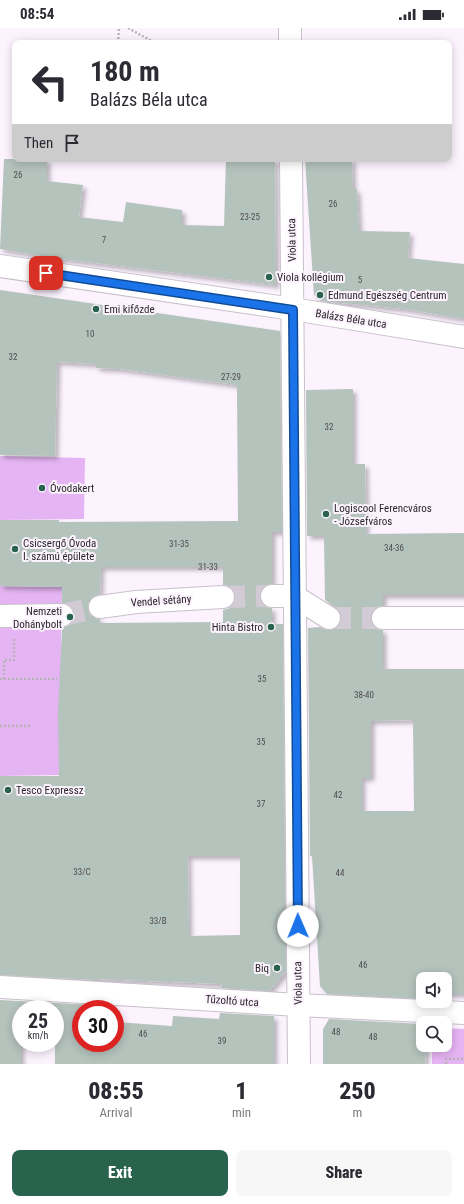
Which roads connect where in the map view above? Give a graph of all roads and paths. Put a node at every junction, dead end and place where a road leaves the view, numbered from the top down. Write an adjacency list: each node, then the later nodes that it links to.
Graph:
1 (119, 28): 4 (path)
2 (128, 28): 5 (path)
3 (290, 28): 6 (street)
4 (118, 40)
5 (150, 40)
6 (290, 40)
7 (291, 162): 9 (street, Viola utca)
8 (0, 266): 9 (street, Balázs Béla utca)
9 (293, 310): 10 (street, Balázs Béla utca); 12 (street, Viola utca)
10 (464, 337)
11 (272, 596): 12 (street)
12 (294, 596): 17 (street); 26 (street, Viola utca)
13 (223, 597): 14 (street, Vendel sétány)
14 (100, 607)
15 (62, 615): 16 (street)
16 (7, 616): 21 (path)
17 (329, 618)
18 (383, 618): 19 (street)
19 (464, 618)
20 (0, 679): 21 (path)
21 (4, 679): 22 (path)
22 (57, 679)
23 (0, 726): 24 (path)
24 (32, 726)
25 (0, 987): 26 (street, Tűzoltó utca)
26 (298, 1005): 27 (street, Tűzoltó utca); 29 (street, Viola utca)
27 (464, 1013)
28 (464, 1059): 30 (path)
29 (299, 1064)
30 (446, 1064)

